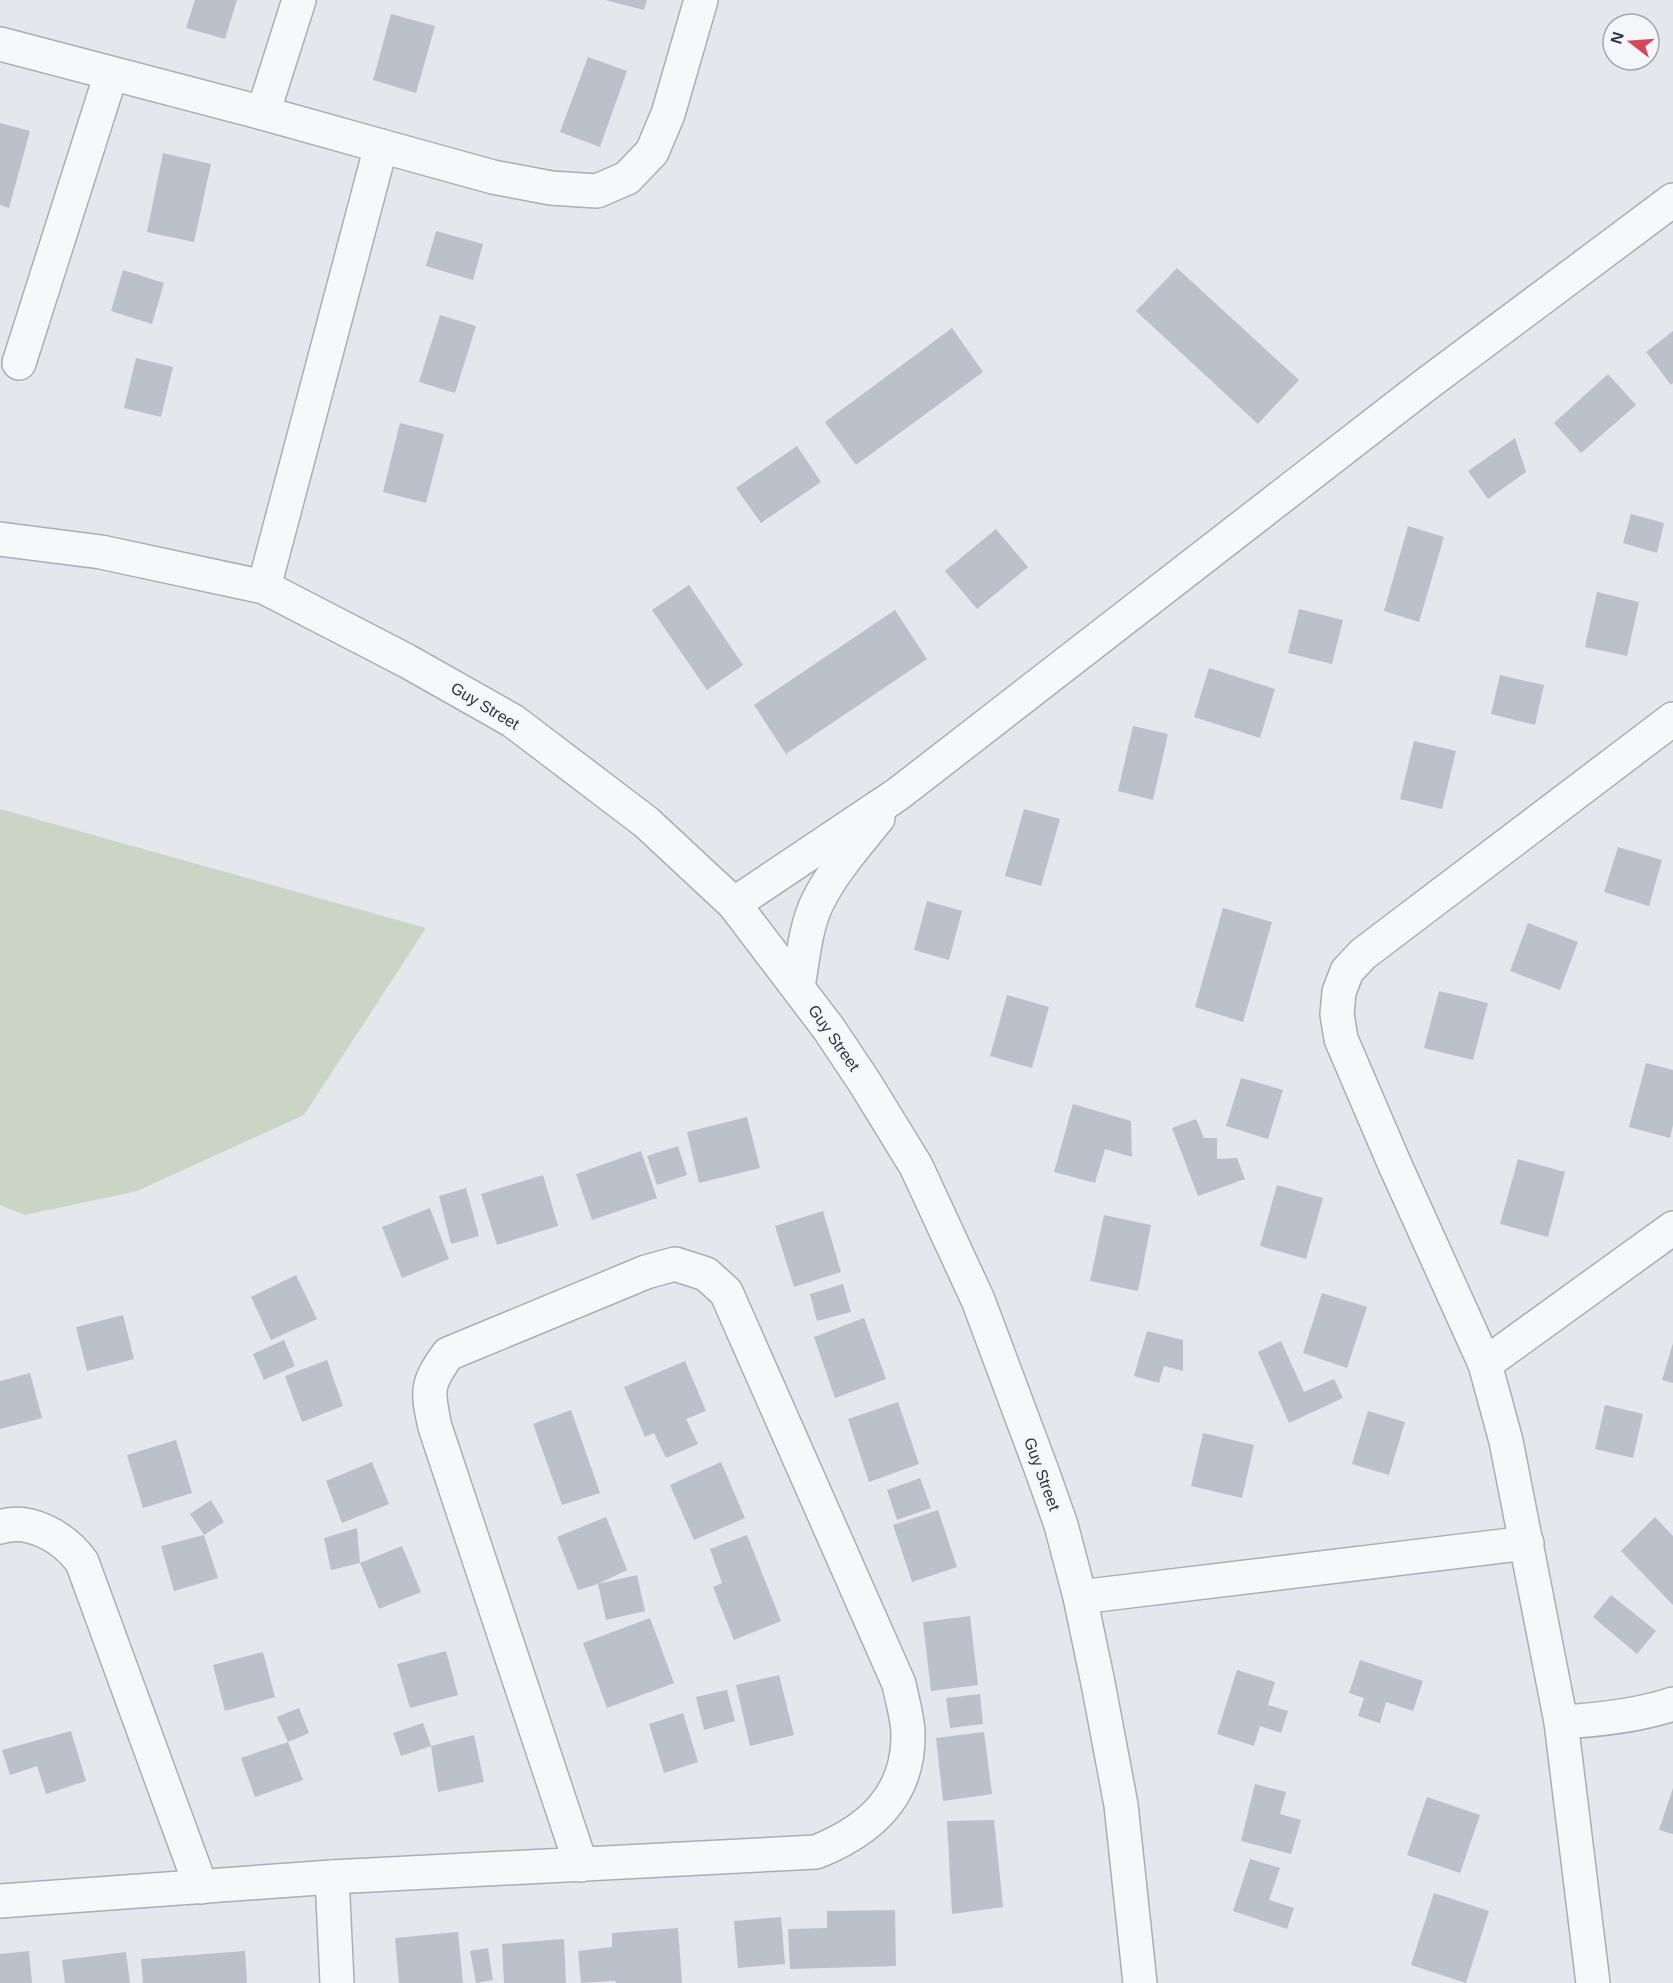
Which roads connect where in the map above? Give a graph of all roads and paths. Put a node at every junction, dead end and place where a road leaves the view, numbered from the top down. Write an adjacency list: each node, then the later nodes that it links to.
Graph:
1 (298, 0): 5 (street)
2 (701, 0): 6 (street)
3 (0, 44): 4 (street)
4 (111, 74): 5 (street); 8 (street)
5 (264, 113): 6 (street)
6 (381, 146): 10 (street)
7 (1673, 200): 12 (street)
8 (19, 363)
9 (0, 539): 10 (street, Guy Street)
10 (264, 587): 13 (street, Guy Street)
11 (1673, 719): 16 (street)
12 (898, 794): 13 (street); 14 (street)
13 (734, 904): 14 (street, Guy Street)
14 (798, 987): 19 (street, Guy Street)
15 (1673, 1228): 16 (street)
16 (1485, 1364): 18 (street)
17 (0, 1527): 24 (street)
18 (1527, 1543): 19 (street); 21 (street)
19 (1080, 1597): 26 (street, Guy Street)
20 (1673, 1704): 21 (street)
21 (1561, 1722): 28 (street)
22 (581, 1865): 22 (street); 23 (street)
23 (332, 1876): 24 (street); 27 (street)
24 (201, 1887): 25 (street)
25 (0, 1901)
26 (1134, 1979)
27 (337, 1983)
28 (1593, 1983)

